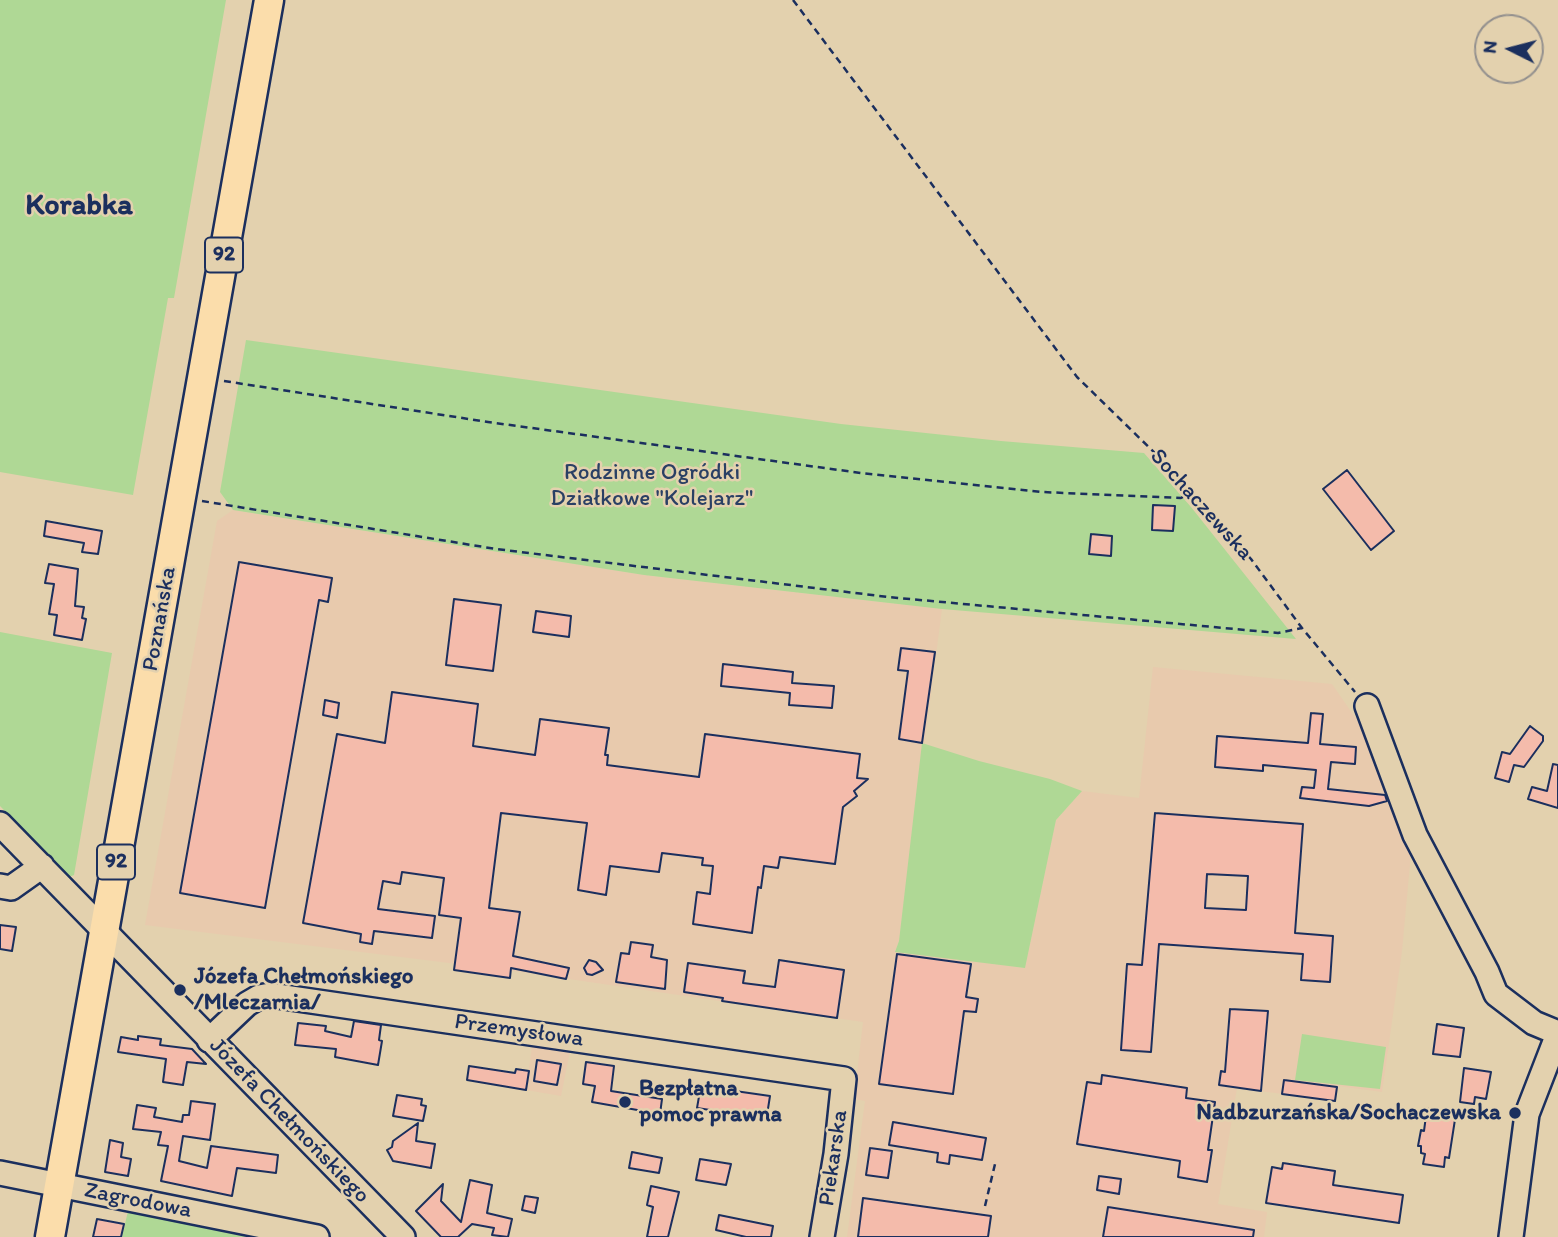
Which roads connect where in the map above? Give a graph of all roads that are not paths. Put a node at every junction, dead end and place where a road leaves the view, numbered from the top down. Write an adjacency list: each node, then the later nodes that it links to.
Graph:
1 (269, 0): 6 (main road, Poznańska / 92)
2 (1367, 706): 7 (street)
3 (0, 824): 4 (street, Józefa Chełmońskiego)
4 (42, 866): 5 (street); 6 (street, Józefa Chełmońskiego)
5 (0, 886)
6 (104, 930): 8 (street, Józefa Chełmońskiego); 11 (main road, Poznańska / 92)
7 (1558, 1034): 16 (street)
8 (209, 1040): 9 (street, Przemysłowa); 14 (street, Józefa Chełmońskiego)
9 (844, 1079): 15 (street, Piekarska)
10 (0, 1173): 11 (street, Zagrodowa)
11 (59, 1185): 12 (main road, Poznańska / 92); 13 (street, Zagrodowa)
12 (50, 1237)
13 (317, 1237)
14 (403, 1237)
15 (822, 1237)
16 (1511, 1237)

